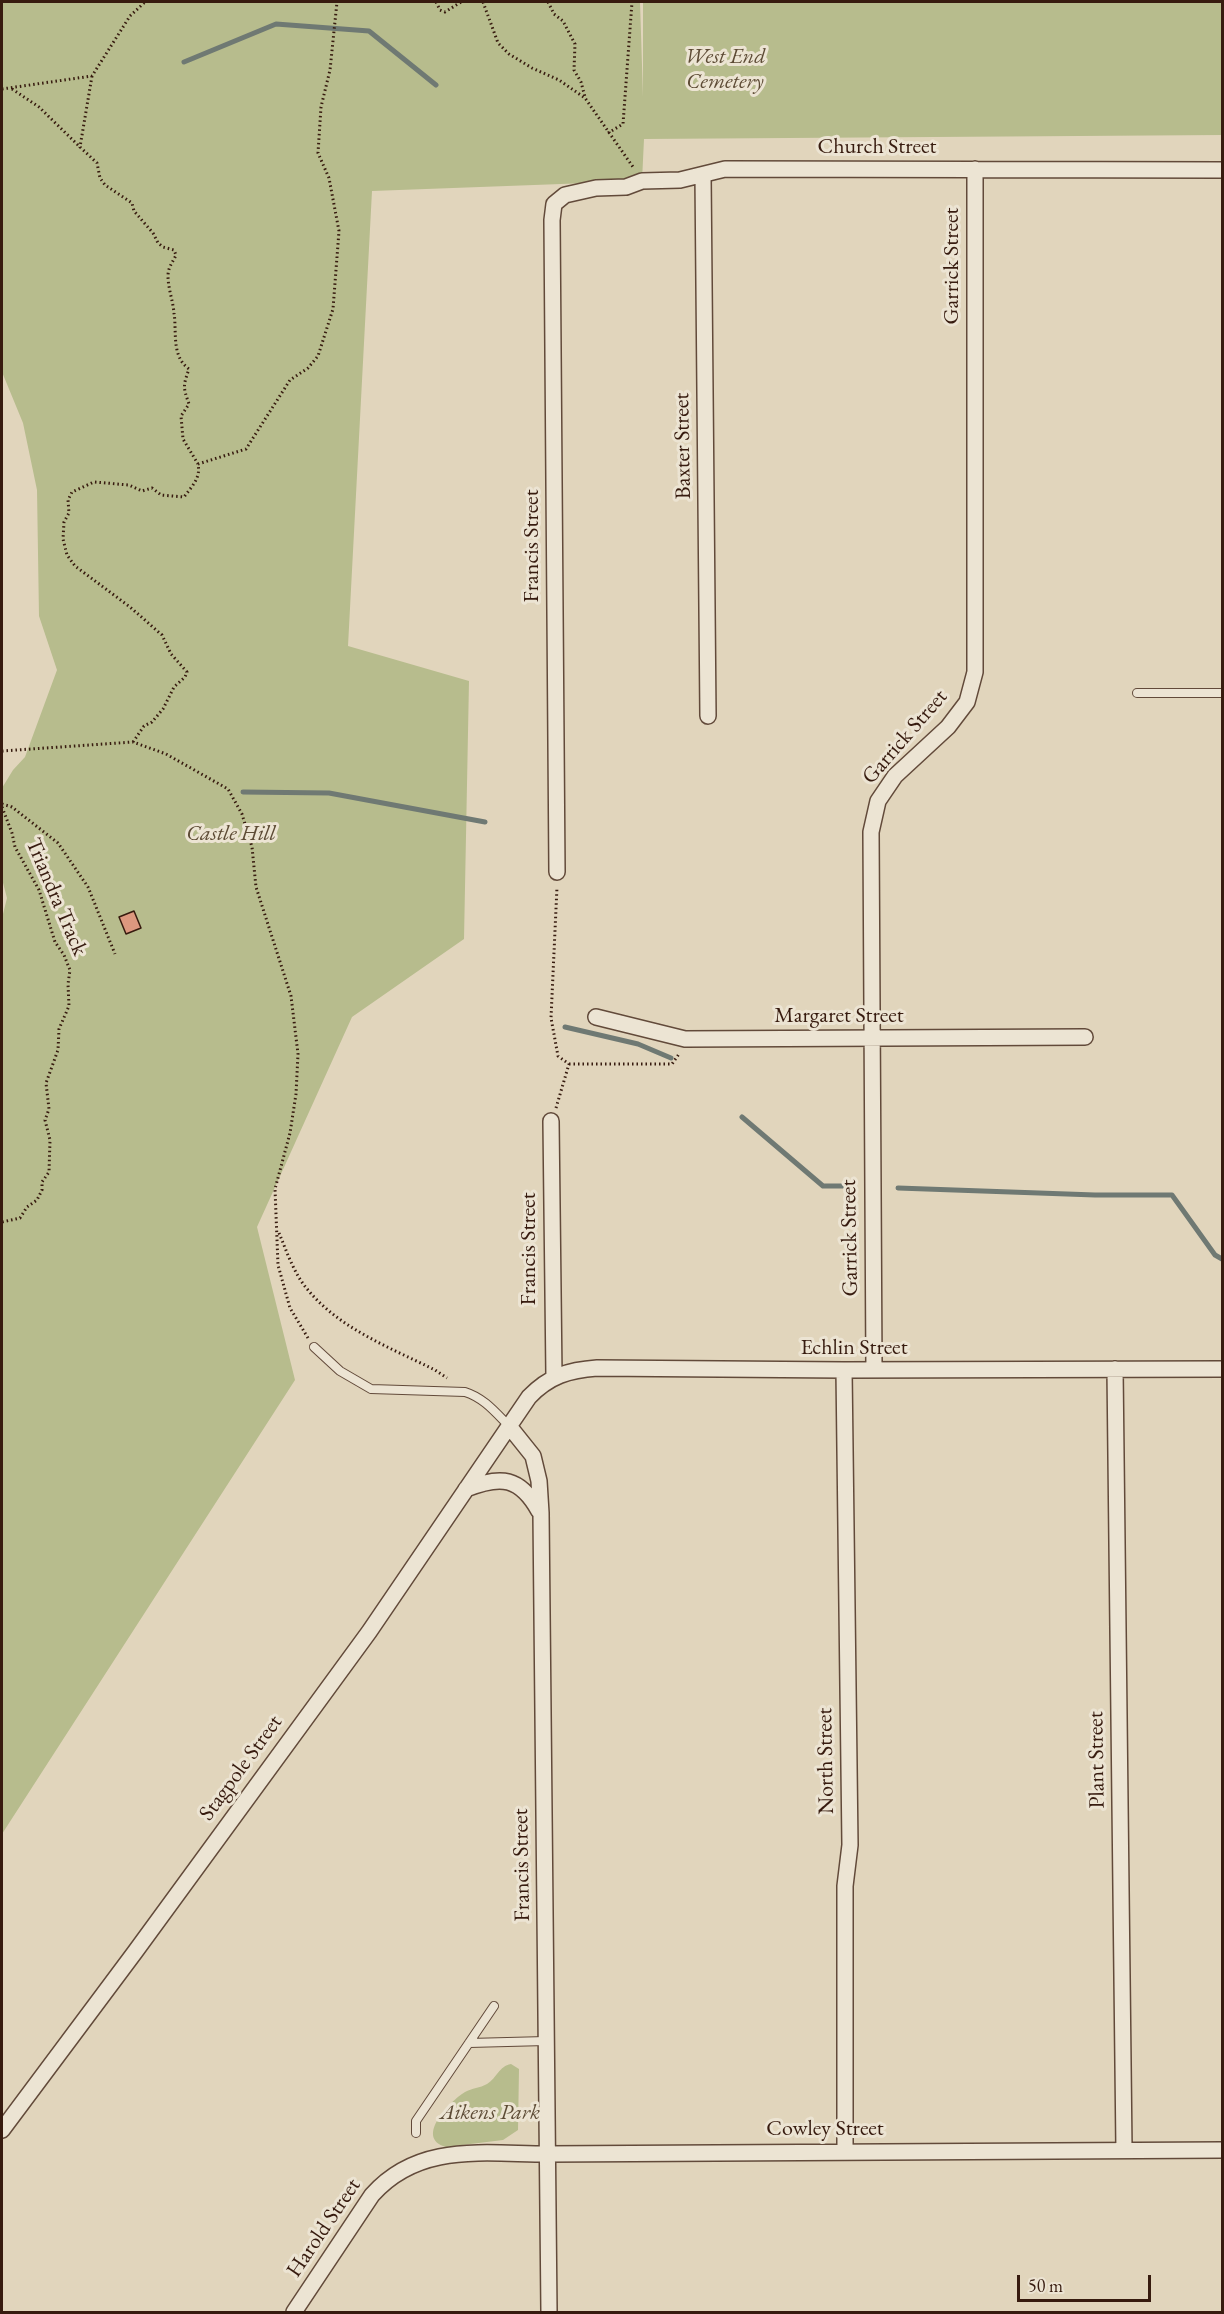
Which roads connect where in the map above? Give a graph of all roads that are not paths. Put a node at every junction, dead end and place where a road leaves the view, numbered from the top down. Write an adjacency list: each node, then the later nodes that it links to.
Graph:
1 (975, 169): 2 (street, Church Street); 3 (street, Church Street); 11 (street, Garrick Street)
2 (1222, 170)
3 (703, 175): 4 (street, Church Street); 7 (street, Baxter Street)
4 (552, 220): 8 (street, Francis Street)
5 (1137, 693): 6 (lane)
6 (1222, 693)
7 (708, 716)
8 (557, 872)
9 (596, 1017): 11 (street, Margaret Street)
10 (1085, 1037): 11 (street, Margaret Street)
11 (871, 1039): 17 (street, Garrick Street)
12 (551, 1121): 18 (street, Francis Street)
13 (314, 1347): 19 (lane)
14 (1115, 1369): 15 (street, Echlin Street); 17 (street, Echlin Street); 27 (street, Plant Street)
15 (1222, 1369)
16 (844, 1370): 17 (street, Echlin Street); 18 (street, Echlin Street); 29 (street, North Street)
17 (874, 1370)
18 (554, 1377): 19 (street, Echlin Street)
19 (508, 1426): 20 (street, Stagpole Street); 21 (street, Francis Street)
20 (466, 1488): 21 (street); 25 (street, Stagpole Street)
21 (541, 1513): 23 (street, Francis Street)
22 (494, 2006): 24 (lane)
23 (546, 2041): 24 (lane); 30 (street, Francis Street)
24 (469, 2043): 26 (lane)
25 (2, 2130)
26 (416, 2133)
27 (1124, 2150): 28 (street, Cowley Street); 29 (street, Cowley Street)
28 (1222, 2150)
29 (846, 2151): 30 (street, Cowley Street)
30 (548, 2154): 31 (street, Cowley Street); 33 (street, Francis Street)
31 (428, 2158): 32 (street, Harold Street)
32 (294, 2313)
33 (549, 2313)

